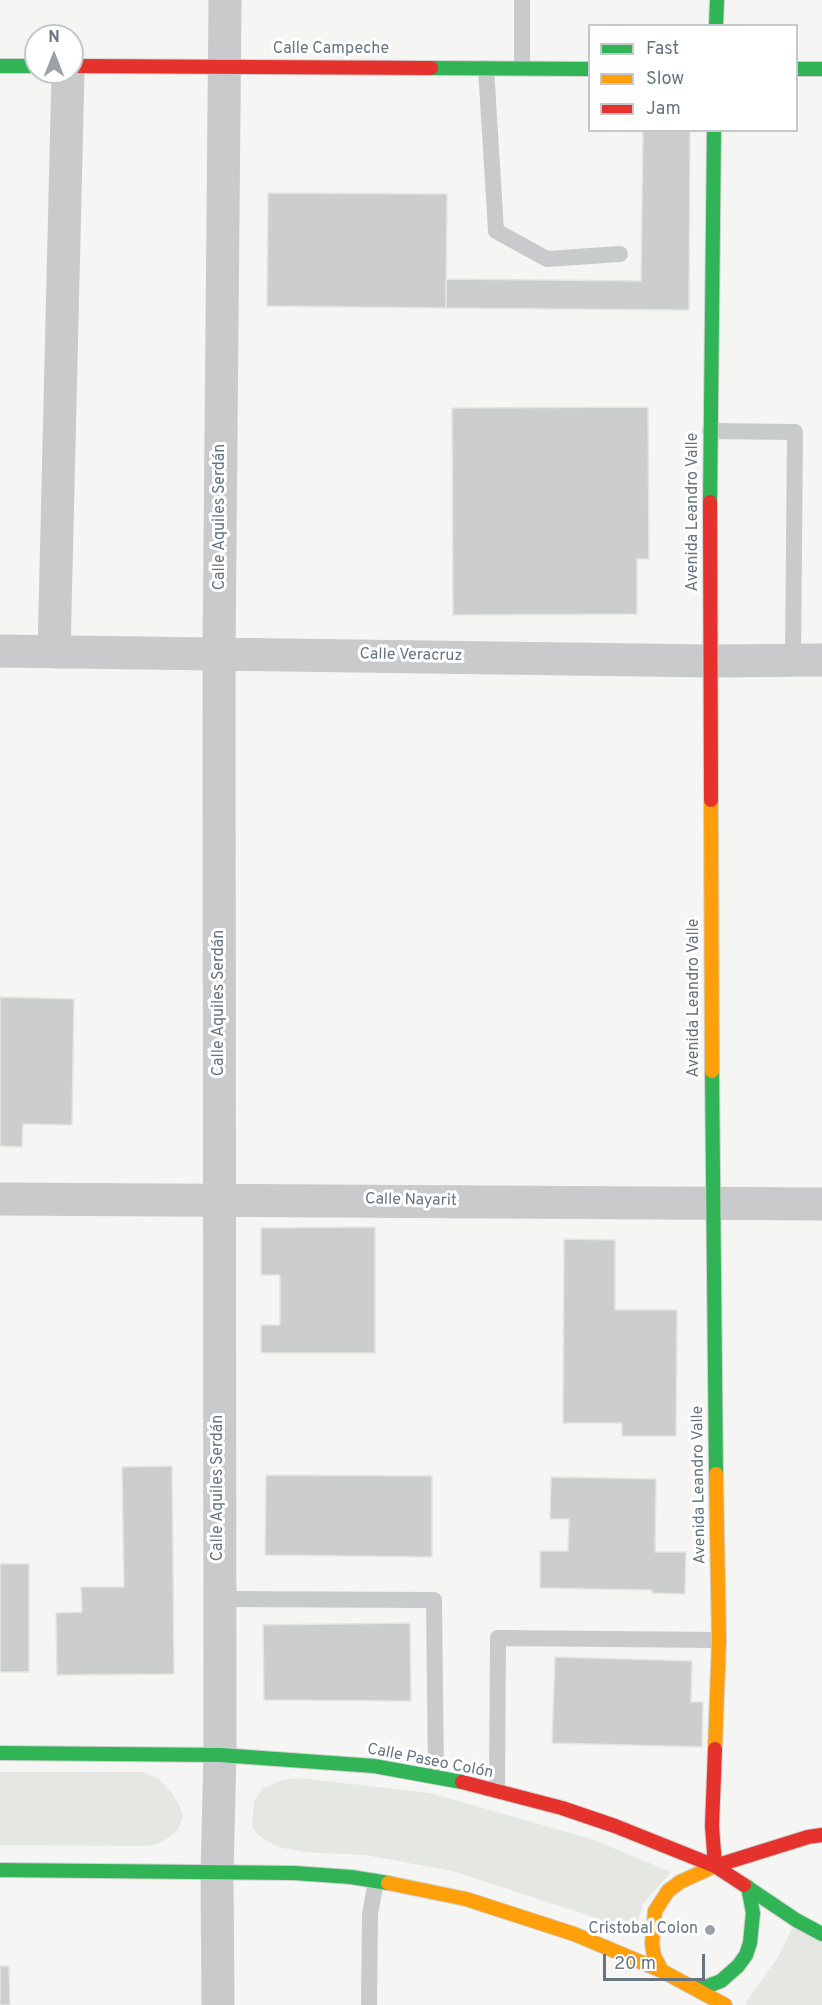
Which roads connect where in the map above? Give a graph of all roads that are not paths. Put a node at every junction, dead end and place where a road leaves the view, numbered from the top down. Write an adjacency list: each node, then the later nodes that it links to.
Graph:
1 (225, 0): 8 (street, Calle Aquiles Serdán)
2 (522, 0): 10 (lane)
3 (717, 0): 4 (main road)
4 (716, 24)
5 (0, 66): 6 (main road)
6 (24, 66)
7 (84, 66): 8 (main road, Calle Campeche)
8 (224, 66): 9 (main road, Calle Campeche); 20 (street, Calle Aquiles Serdán)
9 (486, 68): 10 (main road, Calle Campeche); 16 (lane)
10 (522, 68): 11 (main road, Calle Campeche)
11 (588, 69)
12 (798, 69): 13 (main road)
13 (822, 69)
14 (68, 84): 19 (street)
15 (714, 132): 17 (main road, Avenida Leandro Valle)
16 (620, 254)
17 (710, 431): 21 (lane); 22 (main road, Avenida Leandro Valle)
18 (0, 651): 19 (street, Calle Veracruz)
19 (54, 652): 20 (street, Calle Veracruz)
20 (219, 653): 22 (street, Calle Veracruz); 24 (street, Calle Aquiles Serdán)
21 (807, 660): 22 (street, Calle Veracruz)
22 (712, 661): 25 (main road, Avenida Leandro Valle)
23 (0, 1199): 24 (street, Calle Nayarit)
24 (220, 1199): 25 (street, Calle Nayarit); 27 (street, Calle Aquiles Serdán)
25 (712, 1204): 26 (street, Calle Nayarit); 28 (main road, Avenida Leandro Valle)
26 (822, 1204)
27 (219, 1599): 30 (street, Calle Aquiles Serdán); 31 (lane)
28 (719, 1640): 32 (lane); 34 (main road, Avenida Leandro Valle)
29 (0, 1753): 30 (main road, Calle Paseo Colón)
30 (220, 1755): 31 (main road, Calle Paseo Colón); 36 (street, Calle Aquiles Serdán)
31 (436, 1777): 32 (main road, Calle Paseo Colón)
32 (497, 1791): 34 (main road, Calle Paseo Colón)
33 (822, 1835): 34 (main road)
34 (715, 1866): 38 (main road, Calle Paseo Colón); 40 (main road)
35 (0, 1870): 36 (main road)
36 (217, 1872): 37 (main road); 42 (street, Calle Aquiles Serdán)
37 (376, 1881): 40 (main road); 43 (lane)
38 (748, 1887): 39 (main road, Calle Paseo Colón); 41 (main road)
39 (822, 1934)
40 (662, 1971): 41 (main road)
41 (694, 1996): 44 (main road)
42 (218, 2005)
43 (369, 2005)
44 (725, 2005)

